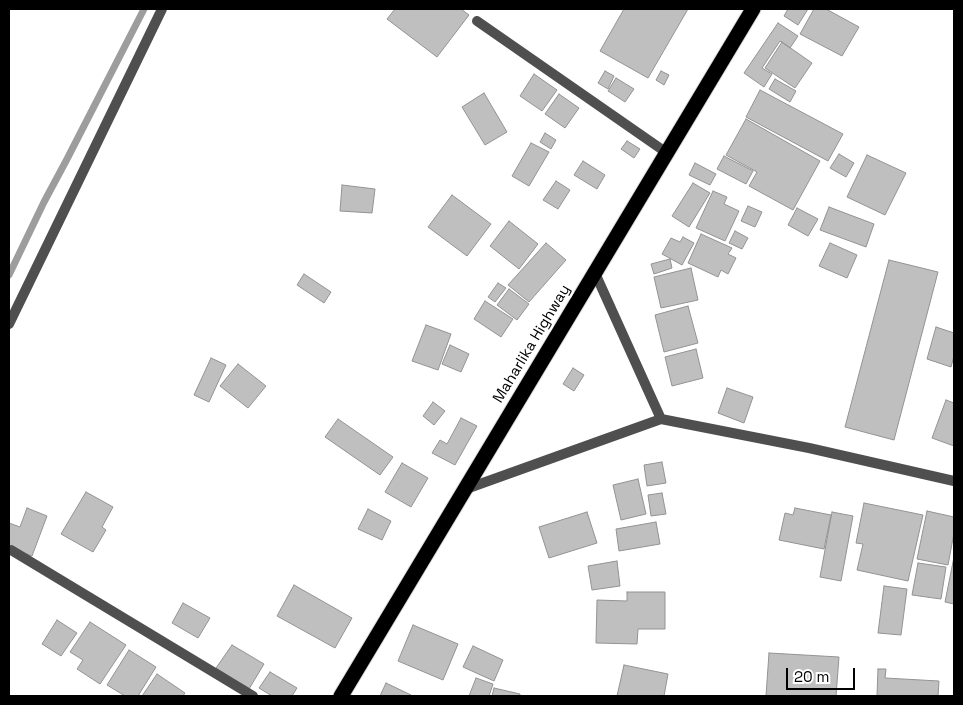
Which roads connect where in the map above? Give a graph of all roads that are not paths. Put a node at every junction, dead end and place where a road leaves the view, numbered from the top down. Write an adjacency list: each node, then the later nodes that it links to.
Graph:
1 (162, 9): 6 (street)
2 (753, 9): 4 (highway, Maharlika Highway)
3 (477, 21): 4 (street)
4 (667, 153): 5 (highway, Maharlika Highway)
5 (595, 272): 7 (street); 9 (highway, Maharlika Highway)
6 (9, 324)
7 (661, 419): 8 (street); 9 (street)
8 (954, 481)
9 (466, 489): 12 (highway, Maharlika Highway)
10 (11, 550): 11 (street)
11 (253, 696)
12 (341, 696)

